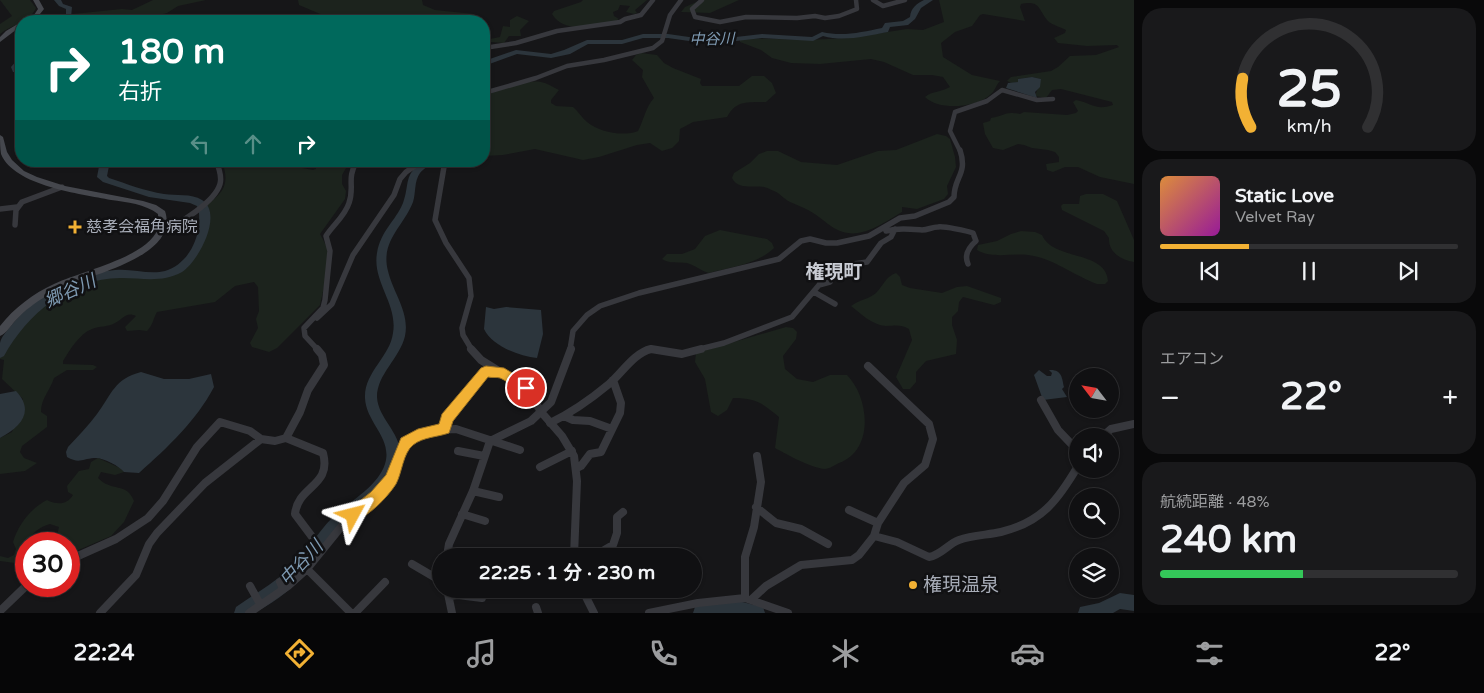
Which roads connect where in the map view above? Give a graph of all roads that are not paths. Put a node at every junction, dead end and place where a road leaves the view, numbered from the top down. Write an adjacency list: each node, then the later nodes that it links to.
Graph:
1 (36, 0): 8 (main road)
2 (653, 0): 11 (street)
3 (682, 0): 12 (street)
4 (702, 0): 5 (street)
5 (856, 0)
6 (873, 0): 7 (street)
7 (904, 0)
8 (37, 15)
9 (15, 28): 10 (main road)
10 (0, 40)
11 (490, 47)
12 (490, 91)
13 (1054, 99): 29 (street)
14 (0, 137): 16 (main road)
15 (15, 167): 21 (main road)
16 (15, 167)
17 (217, 167): 22 (street)
18 (353, 167): 35 (street)
19 (414, 167): 35 (street)
20 (443, 167): 38 (street)
21 (62, 187): 24 (street); 28 (main road)
22 (205, 201): 23 (street)
23 (199, 206): 28 (street)
24 (17, 207): 25 (street); 26 (street)
25 (0, 209)
26 (15, 225)
27 (895, 228): 29 (street); 30 (street); 32 (street)
28 (162, 231): 36 (main road)
29 (877, 232): 41 (street)
30 (968, 264)
31 (830, 282): 32 (street)
32 (821, 284): 33 (street)
33 (814, 292): 34 (street); 39 (street)
34 (835, 304)
35 (304, 328): 48 (street)
36 (0, 332)
37 (868, 366): 67 (street)
38 (500, 372): 41 (street); 45 (street)
39 (613, 380): 42 (street); 47 (street)
40 (1041, 400): 51 (street)
41 (542, 413): 43 (street); 50 (street)
42 (564, 416): 43 (street); 47 (street)
43 (550, 423): 54 (street)
44 (1134, 424): 46 (street)
45 (445, 428): 50 (street); 70 (street)
46 (1116, 428)
47 (612, 429): 58 (street)
48 (286, 438): 49 (street); 70 (street)
49 (261, 439): 74 (street); 86 (street)
50 (490, 441): 52 (street); 55 (street)
51 (1069, 442)
52 (520, 450)
53 (458, 451): 55 (street)
54 (572, 451): 57 (street); 58 (street)
55 (484, 456): 60 (street)
56 (757, 456): 62 (street)
57 (540, 467)
58 (577, 468): 72 (street)
59 (1070, 478): 68 (street)
60 (472, 491): 61 (street); 65 (street)
61 (499, 497)
62 (756, 507): 69 (street); 83 (street)
63 (849, 510): 67 (street)
64 (623, 512): 73 (street)
65 (462, 514): 66 (street); 71 (street)
66 (484, 521)
67 (878, 523): 68 (street)
68 (874, 536): 83 (street)
69 (828, 544)
70 (319, 547): 76 (street)
71 (449, 548)
72 (574, 548)
73 (608, 548)
74 (80, 555)
75 (412, 564): 77 (street)
76 (307, 569): 84 (street); 88 (street)
77 (432, 576)
78 (385, 582): 89 (street)
79 (250, 586): 84 (street)
80 (15, 597): 85 (street)
81 (449, 598): 90 (street)
82 (586, 598): 91 (street)
83 (748, 598): 92 (street); 93 (street)
84 (260, 604): 87 (street)
85 (0, 611)
86 (100, 613)
87 (249, 613)
88 (351, 613)
89 (355, 613)
90 (452, 613)
91 (594, 613)
92 (648, 613)
93 (788, 613)

